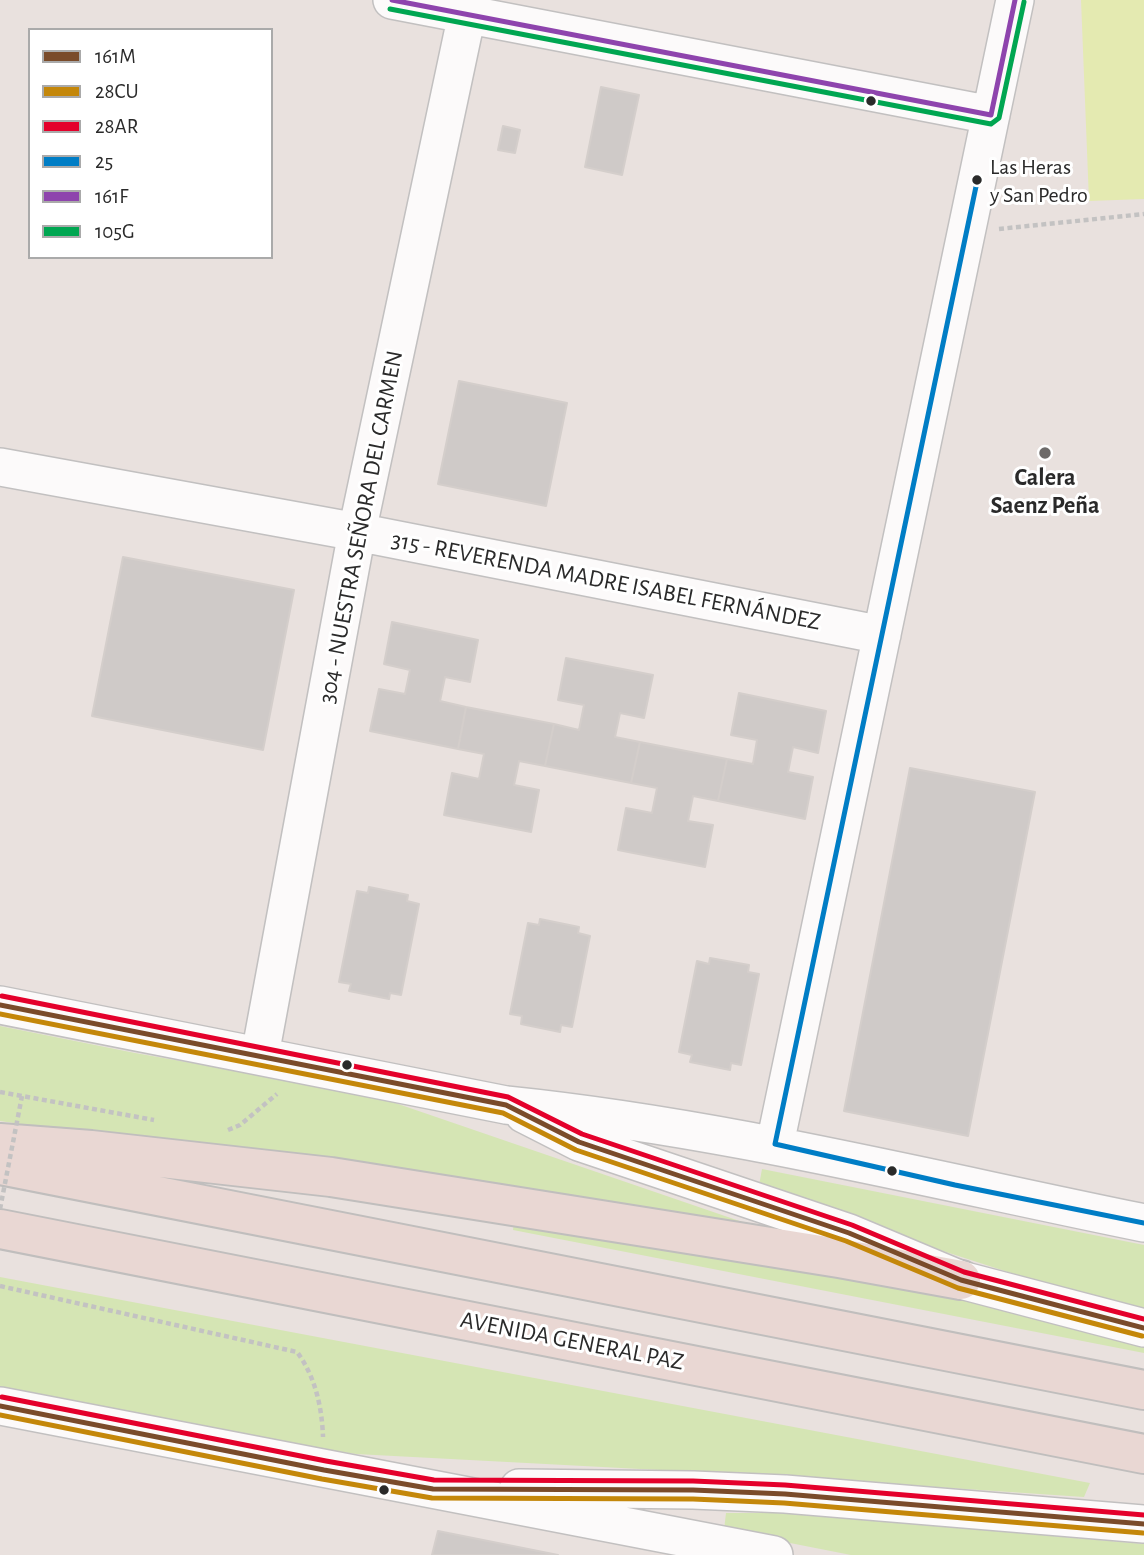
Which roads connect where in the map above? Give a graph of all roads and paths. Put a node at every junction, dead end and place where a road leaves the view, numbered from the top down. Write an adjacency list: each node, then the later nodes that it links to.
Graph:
1 (392, 0): 3 (street)
2 (1015, 0): 4 (street)
3 (468, 7): 4 (street); 8 (street, 304 - NUESTRA SEÑORA DEL CARMEN)
4 (991, 115): 6 (street)
5 (1144, 214): 6 (path)
6 (967, 232): 9 (street)
7 (0, 467): 8 (street, 315 - REVERENDA MADRE ISABEL FERNÁNDEZ)
8 (357, 531): 9 (street, 315 - REVERENDA MADRE ISABEL FERNÁNDEZ); 11 (street, 304 - NUESTRA SEÑORA DEL CARMEN)
9 (882, 635): 19 (street)
10 (0, 1005): 11 (street)
11 (261, 1055): 12 (street)
12 (304, 1064): 15 (street); 17 (path)
13 (0, 1092): 14 (path)
14 (22, 1096): 16 (path); 21 (path, bridge)
15 (506, 1105): 19 (street); 24 (street)
16 (160, 1121)
17 (215, 1130)
18 (0, 1143): 24 (highway)
19 (775, 1144): 22 (street)
20 (0, 1165): 27 (highway)
21 (0, 1209)
22 (1144, 1223)
23 (0, 1229): 29 (highway, AVENIDA GENERAL PAZ)
24 (961, 1280): 26 (street)
25 (0, 1286): 30 (path)
26 (1144, 1328)
27 (1144, 1390)
28 (0, 1406): 30 (street)
29 (1144, 1454)
30 (324, 1470): 31 (street)
31 (433, 1489): 32 (street); 33 (street)
32 (1144, 1524)
33 (775, 1555)

